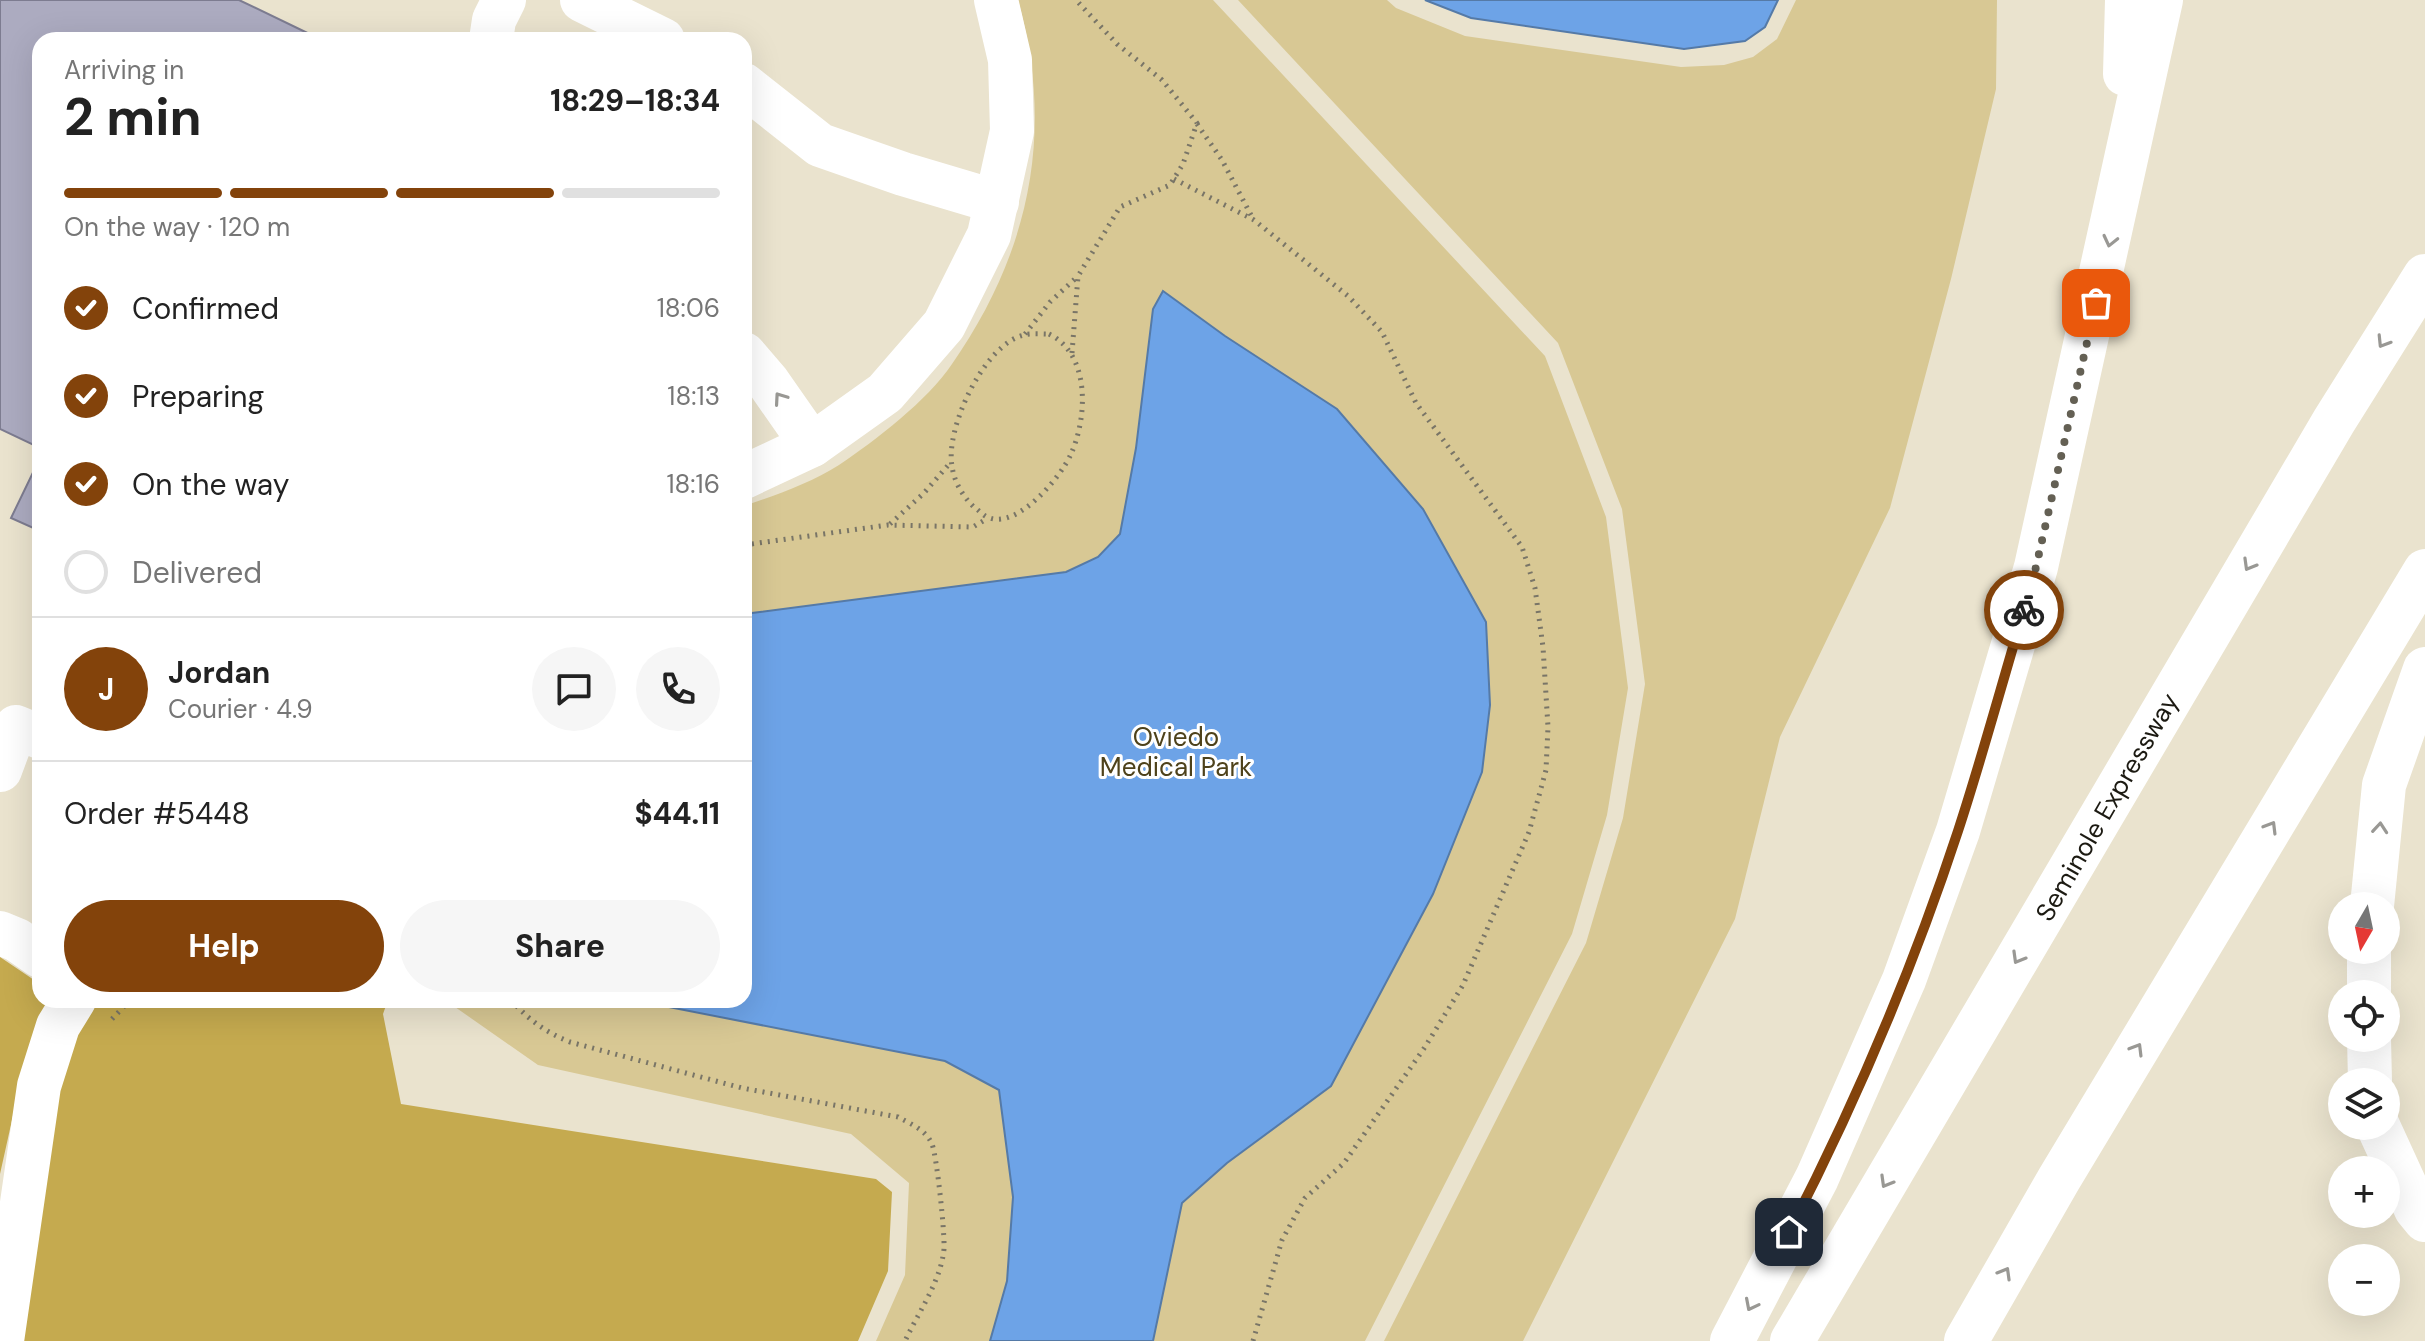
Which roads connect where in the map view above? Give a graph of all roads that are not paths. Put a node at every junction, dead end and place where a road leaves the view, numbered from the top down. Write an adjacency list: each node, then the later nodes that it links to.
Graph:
1 (504, 0): 6 (main road)
2 (582, 0): 7 (main road)
3 (996, 0): 10 (main road)
4 (2127, 0): 9 (main road)
5 (2161, 0): 9 (main road)
6 (492, 32)
7 (647, 32)
8 (752, 91): 10 (main road)
9 (2122, 185): 26 (main road, one-way to 26)
10 (997, 202): 13 (main road)
11 (2425, 276): 27 (main road, Seminole Expressway, one-way to 27)
12 (752, 363): 13 (main road, one-way to 12)
13 (812, 445): 14 (main road)
14 (752, 473)
15 (2425, 571): 28 (main road, one-way to 15)
16 (2425, 669): 19 (main road, one-way to 16)
17 (32, 734): 18 (main road)
18 (0, 770)
19 (2373, 892)
20 (0, 933): 21 (main road)
21 (32, 950)
22 (69, 1008): 25 (main road)
23 (2384, 1140): 24 (main road)
24 (2425, 1220)
25 (2, 1341)
26 (1732, 1341)
27 (1792, 1341)
28 (1966, 1341)

